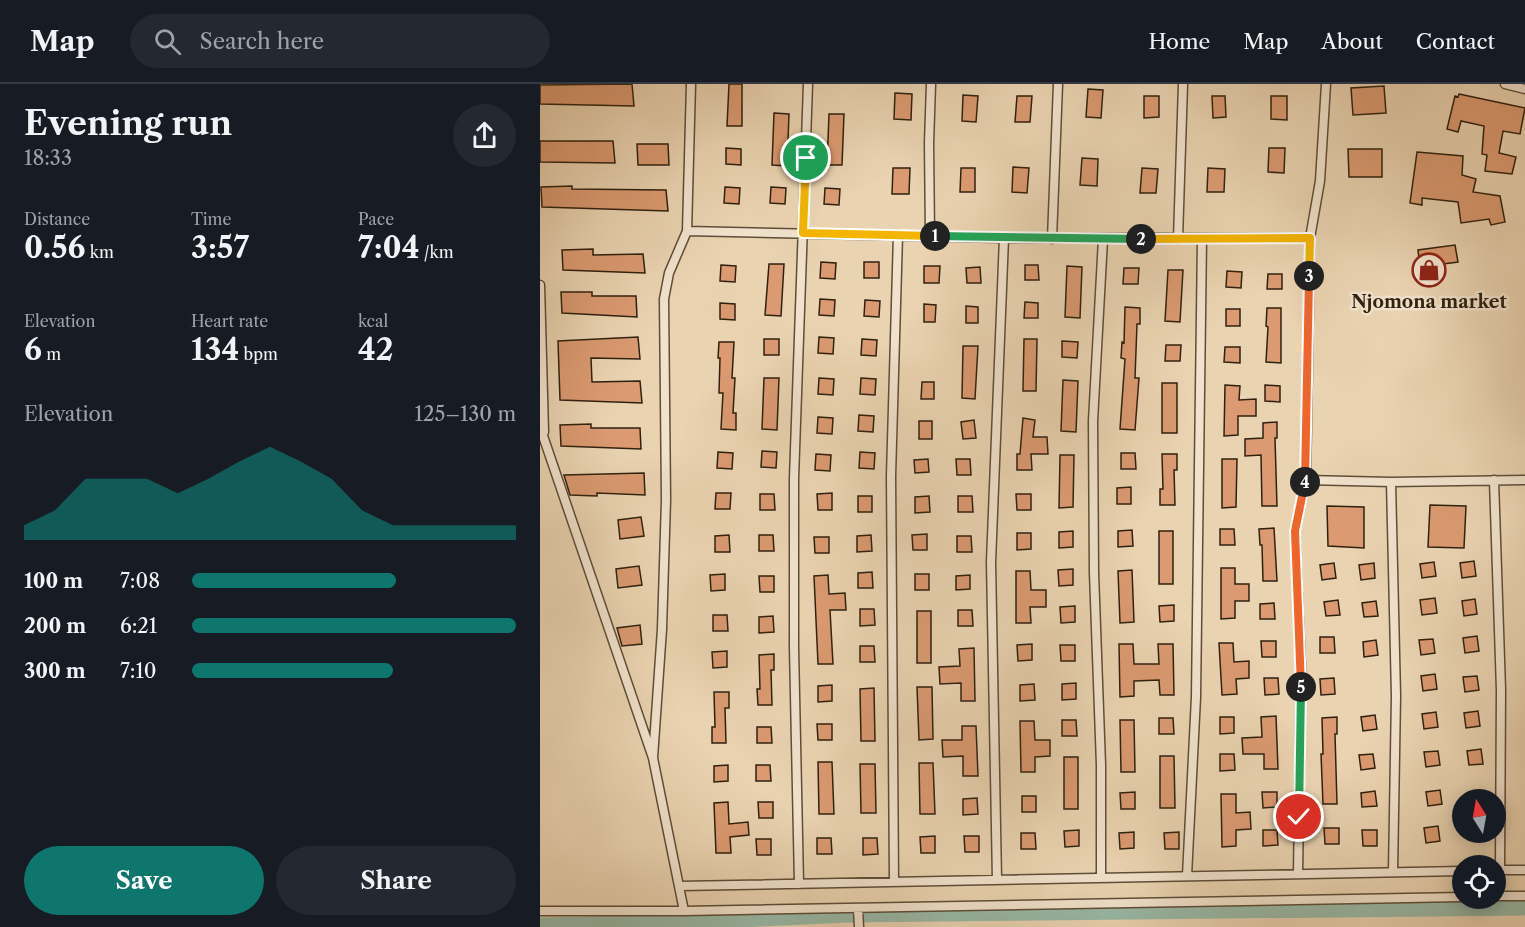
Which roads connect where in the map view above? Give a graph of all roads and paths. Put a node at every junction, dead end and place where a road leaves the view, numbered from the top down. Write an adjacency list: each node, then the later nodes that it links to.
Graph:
1 (691, 84): 9 (lane)
2 (808, 84): 10 (lane)
3 (932, 84): 12 (lane)
4 (1058, 84): 16 (lane)
5 (1183, 84): 18 (lane)
6 (1326, 84): 15 (lane)
7 (1505, 84): 8 (lane)
8 (1519, 87)
9 (687, 231): 10 (lane); 26 (lane)
10 (803, 233): 11 (lane); 37 (lane)
11 (898, 235): 12 (lane); 36 (lane)
12 (930, 236): 13 (lane)
13 (1004, 238): 16 (lane); 35 (lane)
14 (1202, 238): 15 (lane); 18 (lane); 33 (lane)
15 (1310, 238): 22 (lane)
16 (1052, 239): 17 (lane)
17 (1103, 239): 18 (lane); 34 (lane)
18 (1178, 239)
19 (540, 285): 21 (lane)
20 (540, 427): 21 (lane)
21 (544, 441): 26 (lane)
22 (1306, 480): 25 (lane); 32 (lane)
23 (1494, 480): 24 (lane); 25 (lane); 27 (lane)
24 (1525, 480)
25 (1392, 482): 31 (lane)
26 (653, 758): 38 (lane)
27 (1498, 855)
28 (1506, 870): 29 (lane)
29 (1525, 870)
30 (1452, 871): 31 (lane)
31 (1393, 872): 32 (lane)
32 (1299, 874): 33 (lane)
33 (1187, 876): 34 (lane)
34 (1101, 878): 35 (lane)
35 (997, 880): 36 (lane)
36 (894, 882): 37 (lane)
37 (799, 884): 38 (lane)
38 (680, 886): 44 (lane)
39 (1506, 896): 40 (lane)
40 (1525, 896)
41 (1452, 897): 42 (lane)
42 (858, 908): 44 (lane); 45 (lane)
43 (540, 911): 44 (lane)
44 (684, 911)
45 (859, 927)

